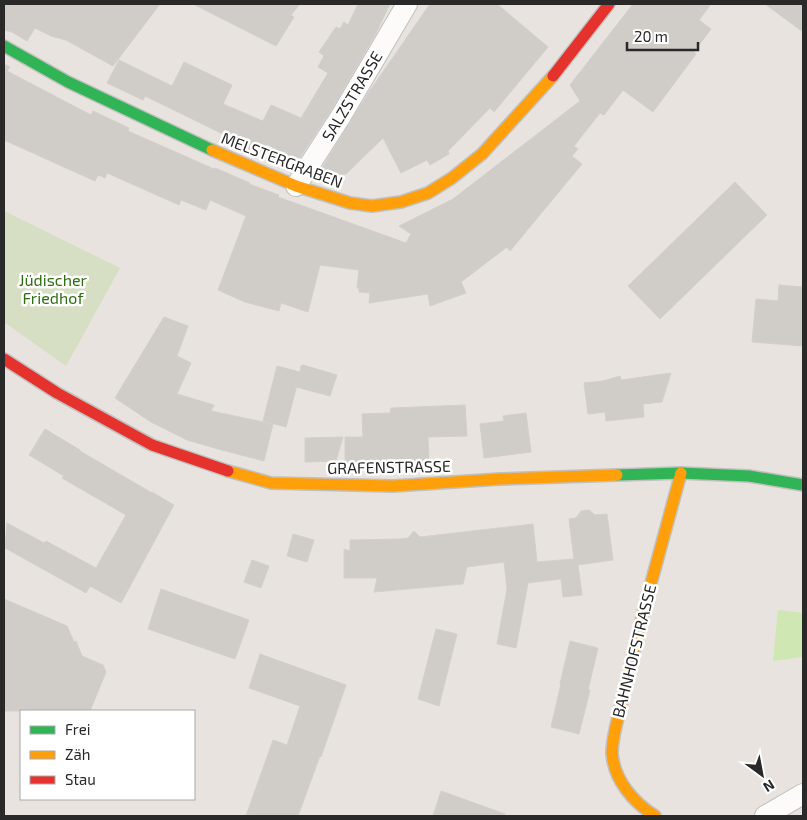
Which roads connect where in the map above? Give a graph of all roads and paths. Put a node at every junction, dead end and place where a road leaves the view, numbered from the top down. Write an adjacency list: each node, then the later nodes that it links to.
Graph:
1 (407, 4): 4 (street, SALZSTRASSE)
2 (609, 4): 4 (street, MELSTERGRABEN)
3 (4, 46): 4 (street, MELSTERGRABEN)
4 (296, 186)
5 (4, 359): 6 (street, GRAFENSTRASSE)
6 (681, 473): 7 (street, GRAFENSTRASSE); 9 (street, BAHNHOFSTRASSE)
7 (803, 485)
8 (803, 794): 10 (street)
9 (655, 816)
10 (765, 816)

